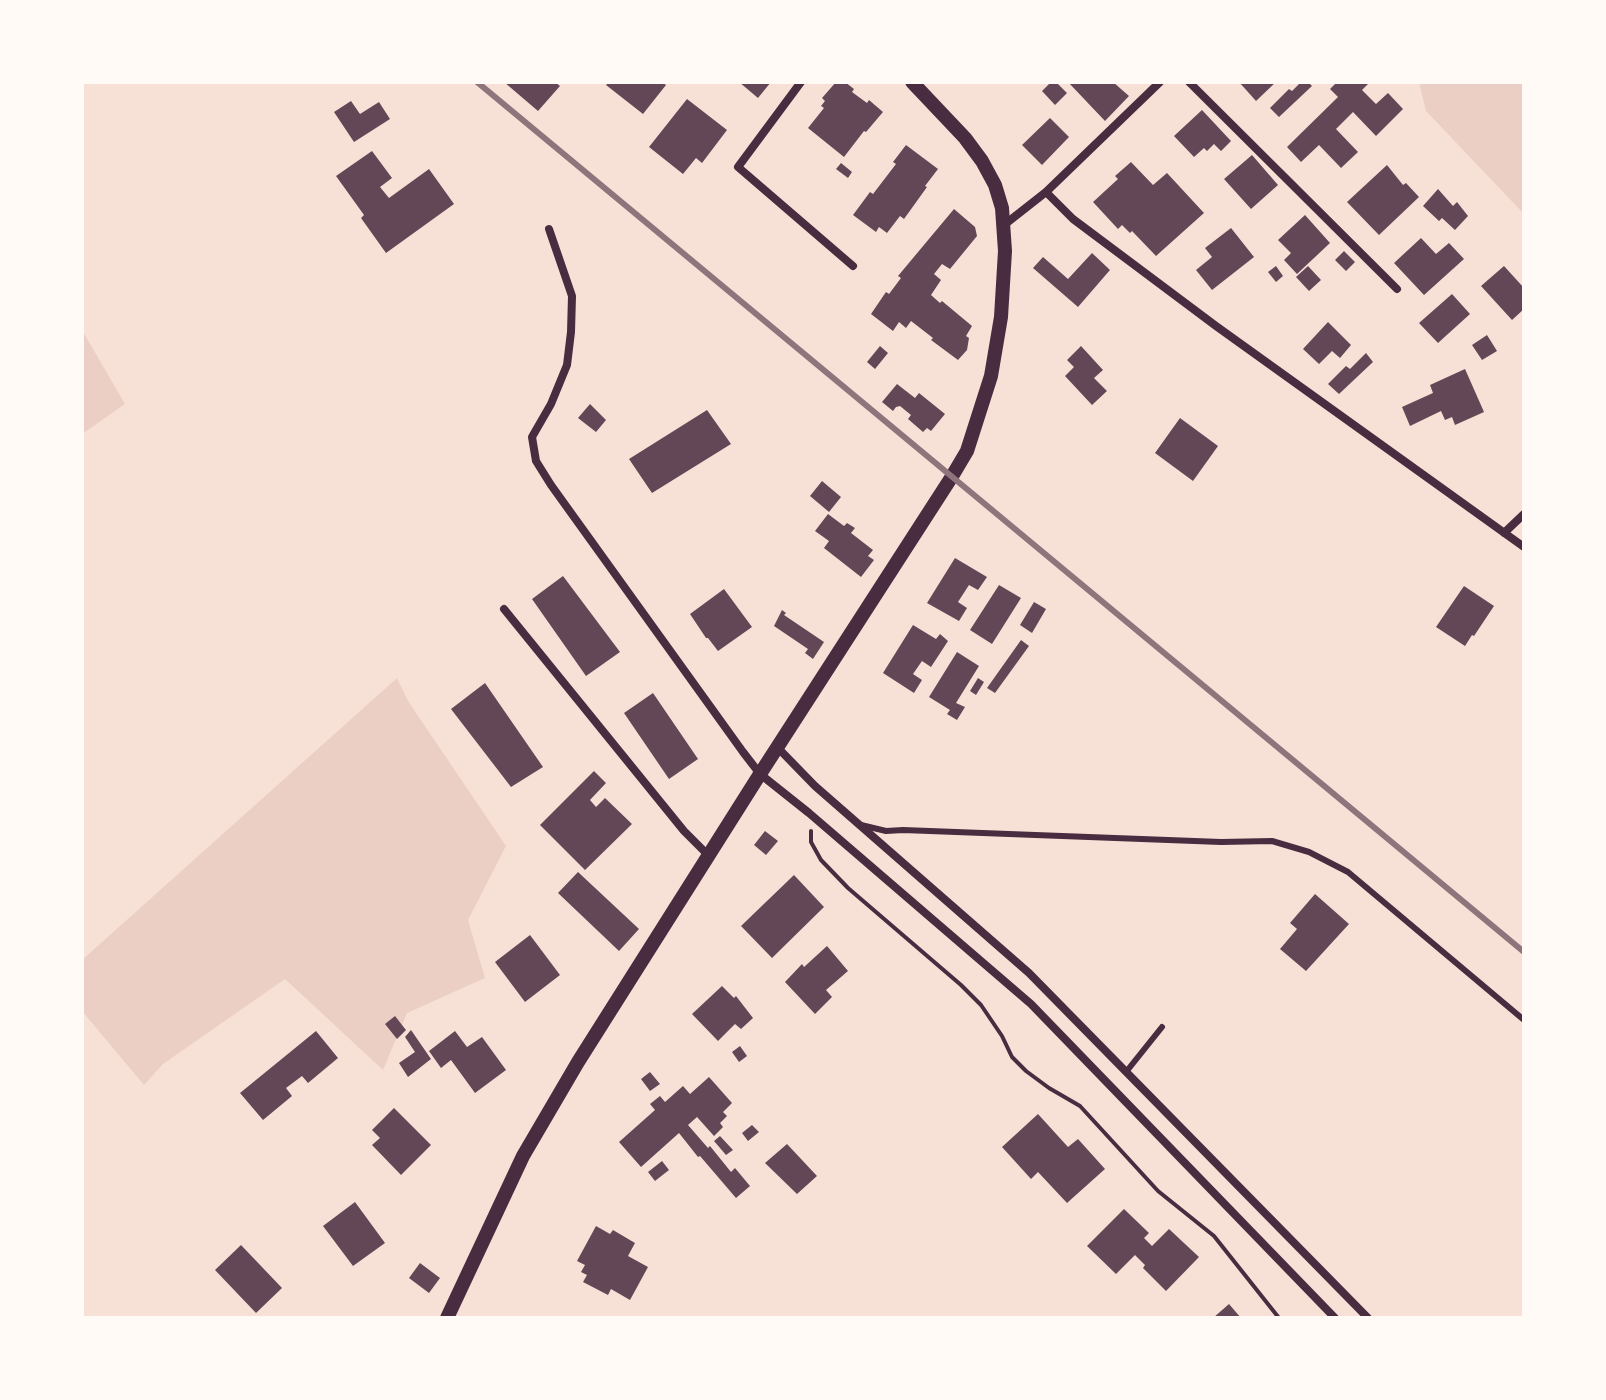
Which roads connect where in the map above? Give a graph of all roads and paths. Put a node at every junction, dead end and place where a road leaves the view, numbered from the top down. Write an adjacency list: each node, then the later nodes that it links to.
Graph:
1 (801, 82): 8 (street)
2 (912, 82): 6 (street)
3 (1160, 82): 5 (street)
4 (1189, 82): 9 (street)
5 (1046, 192): 6 (street); 11 (street)
6 (1004, 225): 14 (street)
7 (549, 229): 15 (street)
8 (853, 266)
9 (1397, 289)
10 (1524, 514): 11 (street)
11 (1504, 533): 12 (street)
12 (1524, 547)
13 (504, 609): 18 (street)
14 (778, 748): 15 (street); 17 (street)
15 (760, 774): 16 (street); 18 (street)
16 (809, 813): 23 (path); 24 (street)
17 (860, 825): 19 (lane); 21 (street)
18 (709, 856): 22 (street)
19 (1524, 1020)
20 (1162, 1027): 21 (lane)
21 (1126, 1072): 25 (street)
22 (447, 1318)
23 (1279, 1318)
24 (1335, 1318)
25 (1368, 1318)

